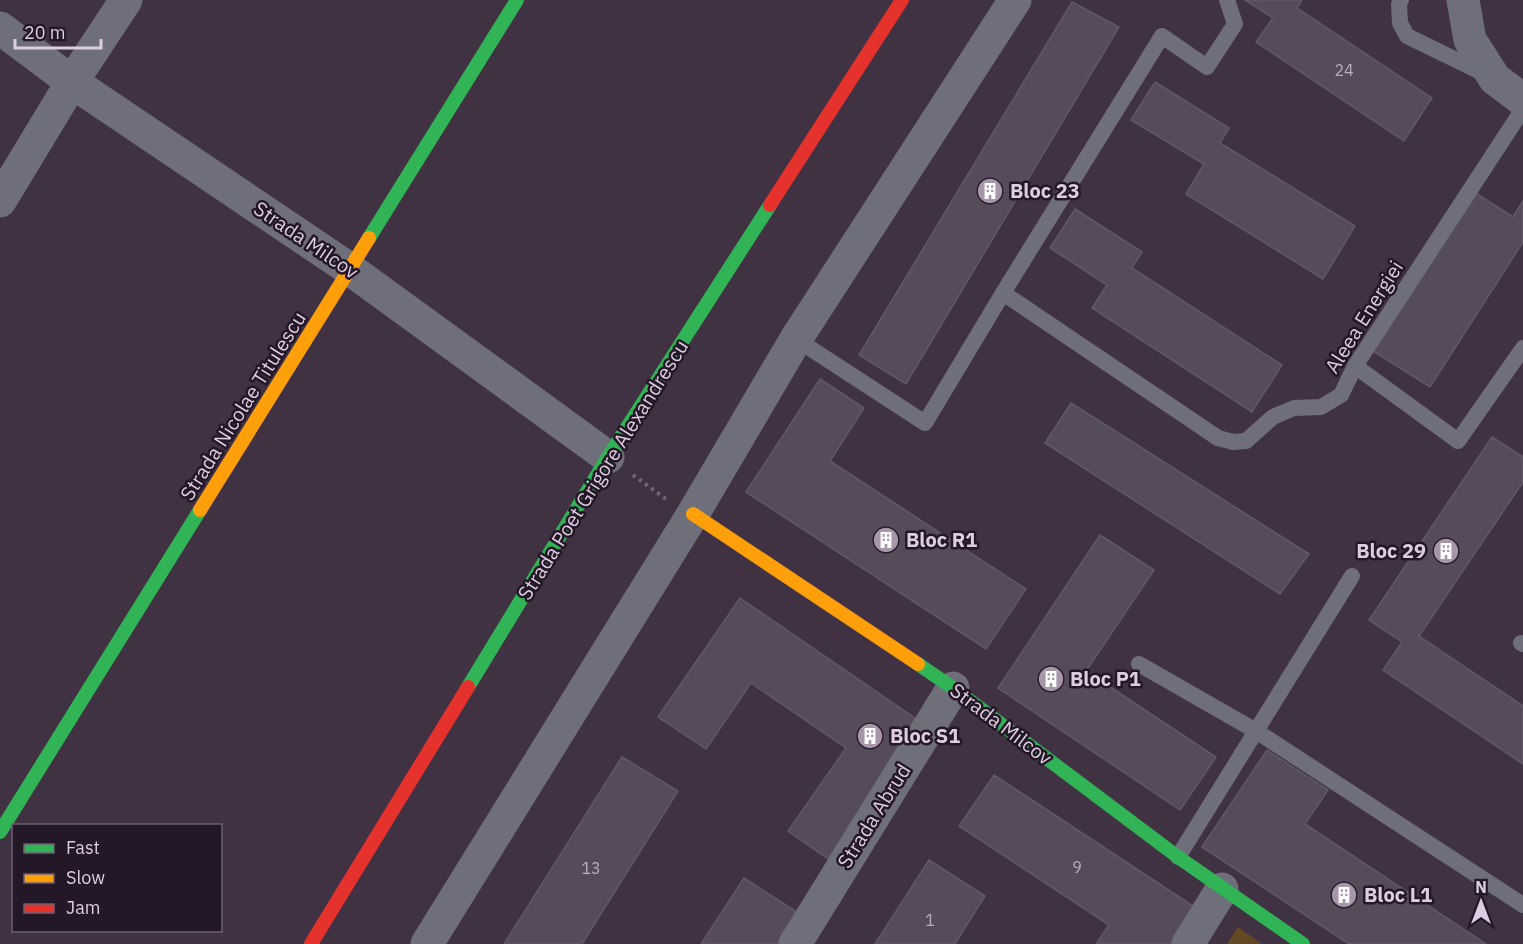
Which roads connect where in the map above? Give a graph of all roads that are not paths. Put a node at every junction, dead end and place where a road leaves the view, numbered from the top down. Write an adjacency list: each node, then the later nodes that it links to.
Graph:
1 (126, 0): 10 (street)
2 (517, 0): 14 (street, Strada Nicolae Titulescu)
3 (902, 0): 19 (street, Strada Poet Grigore Alexandrescu)
4 (1015, 0): 16 (street)
5 (1227, 0): 15 (lane)
6 (1401, 0): 9 (lane)
7 (1463, 0): 9 (street)
8 (0, 28): 10 (street, Strada Milcov)
9 (1495, 79): 11 (street)
10 (72, 82): 13 (street); 14 (street, Strada Milcov)
11 (1523, 100)
12 (1523, 109): 18 (lane, Aleea Energiei)
13 (0, 201)
14 (351, 270): 19 (street, Strada Milcov); 25 (street, Strada Nicolae Titulescu)
15 (1002, 293): 16 (lane); 18 (lane, Aleea Energiei)
16 (796, 339): 20 (street)
17 (1523, 348): 18 (lane)
18 (1355, 366)
19 (608, 457): 29 (street, Strada Poet Grigore Alexandrescu)
20 (693, 514): 23 (street, Strada Milcov); 30 (street)
21 (1352, 576): 24 (lane)
22 (1139, 664): 24 (lane)
23 (953, 688): 26 (street, Strada Milcov); 31 (street, Strada Abrud)
24 (1256, 731): 26 (lane); 28 (lane)
25 (0, 832)
26 (1178, 857): 27 (street, Strada Milcov)
27 (1222, 889): 32 (street); 33 (street, Strada Milcov)
28 (1523, 905)
29 (310, 944)
30 (427, 944)
31 (795, 944)
32 (1188, 944)
33 (1303, 944)

